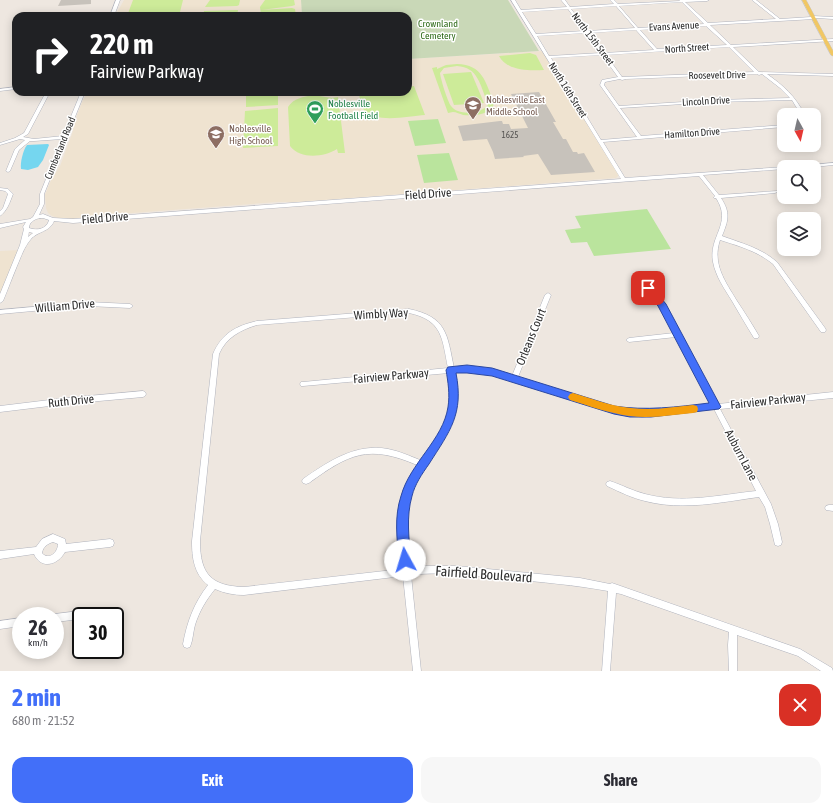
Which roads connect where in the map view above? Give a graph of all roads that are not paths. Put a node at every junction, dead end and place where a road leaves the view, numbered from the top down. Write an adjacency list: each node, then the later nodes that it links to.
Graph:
1 (118, 0): 12 (street)
2 (512, 0): 11 (street, North 16th Street)
3 (563, 0): 10 (street, North 15th Street)
4 (612, 0): 9 (street)
5 (707, 0): 8 (street)
6 (754, 0): 15 (street)
7 (804, 0): 13 (main road)
8 (682, 1): 9 (street); 16 (street)
9 (616, 5): 10 (street); 17 (street)
10 (569, 8): 11 (street); 18 (street, North 15th Street)
11 (519, 11): 19 (street, North 16th Street)
12 (114, 12)
13 (813, 17): 14 (street, Evans Avenue); 15 (street, Evans Avenue); 20 (main road)
14 (833, 18)
15 (779, 20): 16 (street, Evans Avenue)
16 (707, 24): 17 (street, Evans Avenue); 22 (street)
17 (637, 28): 18 (street, Evans Avenue); 23 (street)
18 (587, 31): 19 (street, Evans Avenue); 24 (street, North 15th Street)
19 (534, 35): 26 (street, North 16th Street)
20 (825, 39): 21 (street, North Street); 22 (street, North Street); 25 (main road)
21 (833, 40)
22 (729, 45): 23 (street, North Street); 27 (street)
23 (656, 50): 24 (street, North Street)
24 (604, 54): 26 (street, North Street); 29 (street, North 15th Street)
25 (833, 55)
26 (548, 57): 43 (street, North 16th Street)
27 (761, 74): 28 (street, Roosevelt Drive); 29 (street, Roosevelt Drive); 35 (street)
28 (833, 75)
29 (622, 79): 30 (street, Roosevelt Drive)
30 (602, 82): 36 (street, North 15th Street)
31 (12, 88): 32 (street)
32 (0, 90)
33 (46, 96): 40 (street)
34 (81, 96): 41 (street, Cumberland Road)
35 (794, 99): 36 (street, Lincoln Drive); 37 (street)
36 (618, 107): 39 (street, North 15th Street)
37 (799, 108)
38 (777, 127): 39 (street, Hamilton Drive)
39 (639, 137): 43 (street, Hamilton Drive)
40 (20, 138): 42 (street); 44 (street)
41 (65, 138): 42 (street); 54 (street, Cumberland Road)
42 (28, 140): 48 (street)
43 (600, 141): 50 (street, North 16th Street)
44 (0, 144)
45 (833, 164): 46 (street)
46 (821, 165)
47 (777, 168): 49 (street, Field Drive)
48 (8, 171)
49 (700, 174): 50 (street, Field Drive); 53 (street)
50 (624, 180): 58 (street, Field Drive)
51 (0, 189): 55 (street)
52 (775, 192): 53 (street)
53 (716, 197): 64 (street)
54 (42, 204): 56 (street); 57 (street, Cumberland Road)
55 (0, 214)
56 (49, 218): 57 (street); 58 (street); 61 (street)
57 (33, 219): 59 (street); 62 (street, Cumberland Road)
58 (73, 221): 61 (street)
59 (9, 225): 60 (street); 62 (street)
60 (0, 226)
61 (48, 227): 63 (street)
62 (26, 228): 63 (street); 65 (street)
63 (41, 230): 65 (street)
64 (718, 237): 71 (street); 73 (street)
65 (23, 245): 68 (street)
66 (648, 288): 72 (street, Auburn Lane)
67 (548, 295): 76 (street, Orleans Court)
68 (0, 301)
69 (130, 306): 70 (street, William Drive)
70 (0, 312)
71 (823, 330)
72 (678, 335): 74 (street); 80 (street, Auburn Lane)
73 (756, 336)
74 (629, 340)
75 (451, 370): 76 (street, Fairview Parkway); 77 (street, Fairview Parkway); 82 (street, Wimbly Way); 92 (street, Wimbly Way)
76 (514, 378): 80 (street, Fairview Parkway)
77 (303, 384)
78 (143, 394): 81 (street, Ruth Drive)
79 (833, 395): 80 (street, Fairview Parkway)
80 (716, 407): 85 (street, Auburn Lane)
81 (0, 409)
82 (421, 464): 83 (street); 91 (street, Wimbly Way)
83 (306, 481)
84 (610, 484): 85 (street)
85 (762, 493): 86 (street, Auburn Lane)
86 (778, 542)
87 (110, 543): 88 (street)
88 (63, 548): 89 (street); 89 (street)
89 (38, 550): 90 (street)
90 (0, 555)
91 (406, 572): 92 (street, Fairfield Boulevard); 93 (street, Fairfield Boulevard); 98 (street, Wimbly Way)
92 (213, 585): 97 (street)
93 (612, 587): 96 (street, Fairfield Boulevard); 99 (street)
94 (12, 623): 95 (street)
95 (0, 625)
96 (733, 629): 100 (street); 101 (street, Fairfield Boulevard)
97 (187, 644)
98 (417, 671)
99 (606, 671)
100 (733, 671)
101 (829, 671)

